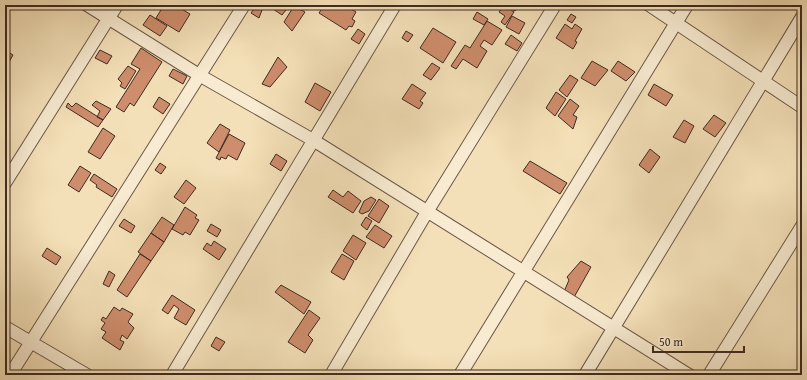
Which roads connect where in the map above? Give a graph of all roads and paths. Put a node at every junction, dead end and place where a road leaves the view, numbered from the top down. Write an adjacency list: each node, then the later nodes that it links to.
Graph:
1 (87, 5): 9 (street)
2 (117, 5): 9 (street)
3 (244, 5): 11 (street)
4 (395, 5): 14 (street)
5 (555, 5): 16 (street)
6 (649, 5): 10 (street)
7 (687, 5): 10 (street)
8 (802, 17): 12 (street)
9 (108, 18): 11 (street); 15 (street)
10 (676, 23): 12 (street); 18 (street)
11 (199, 75): 14 (street); 21 (street)
12 (764, 82): 13 (street); 20 (street)
13 (802, 107)
14 (313, 140): 16 (street); 24 (street)
15 (5, 183)
16 (427, 212): 18 (street); 25 (street)
17 (802, 226): 29 (street)
18 (522, 271): 20 (street); 26 (street)
19 (5, 327): 21 (street)
20 (614, 328): 27 (street); 28 (street)
21 (31, 343): 22 (street); 23 (street)
22 (10, 375)
23 (87, 375)
24 (172, 375)
25 (330, 375)
26 (460, 375)
27 (585, 375)
28 (689, 375)
29 (709, 375)

